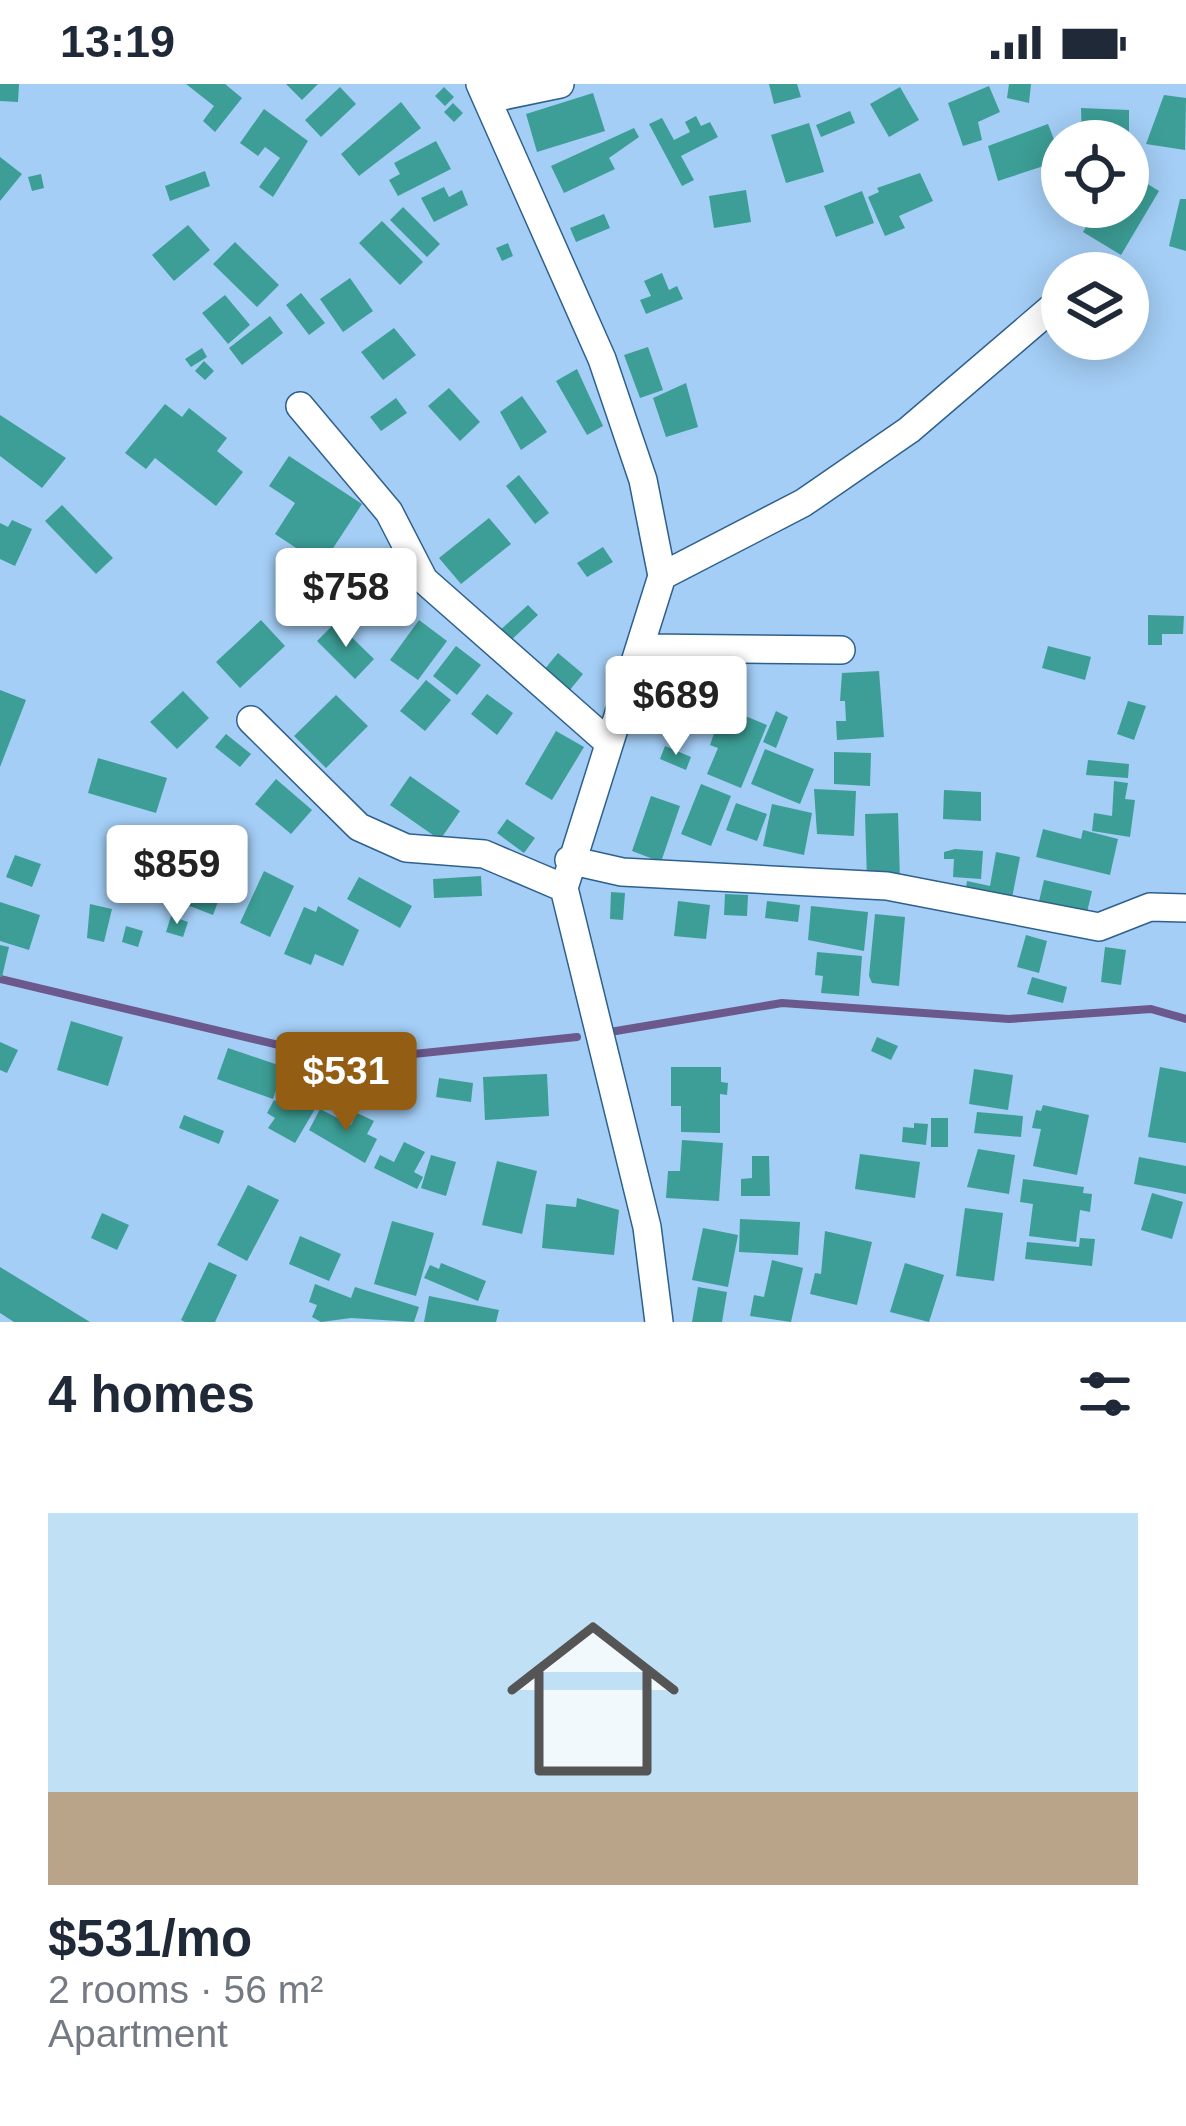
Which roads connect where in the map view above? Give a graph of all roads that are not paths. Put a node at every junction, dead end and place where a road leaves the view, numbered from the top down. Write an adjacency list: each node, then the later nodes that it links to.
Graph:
1 (560, 84): 2 (street)
2 (484, 92): 5 (street)
3 (1041, 317): 5 (street)
4 (299, 406): 9 (street)
5 (662, 576): 6 (street)
6 (641, 648): 7 (street); 9 (street)
7 (841, 650)
8 (250, 720): 10 (street)
9 (609, 743): 10 (street)
10 (567, 874): 11 (street); 12 (street)
11 (1186, 908)
12 (659, 1322)

